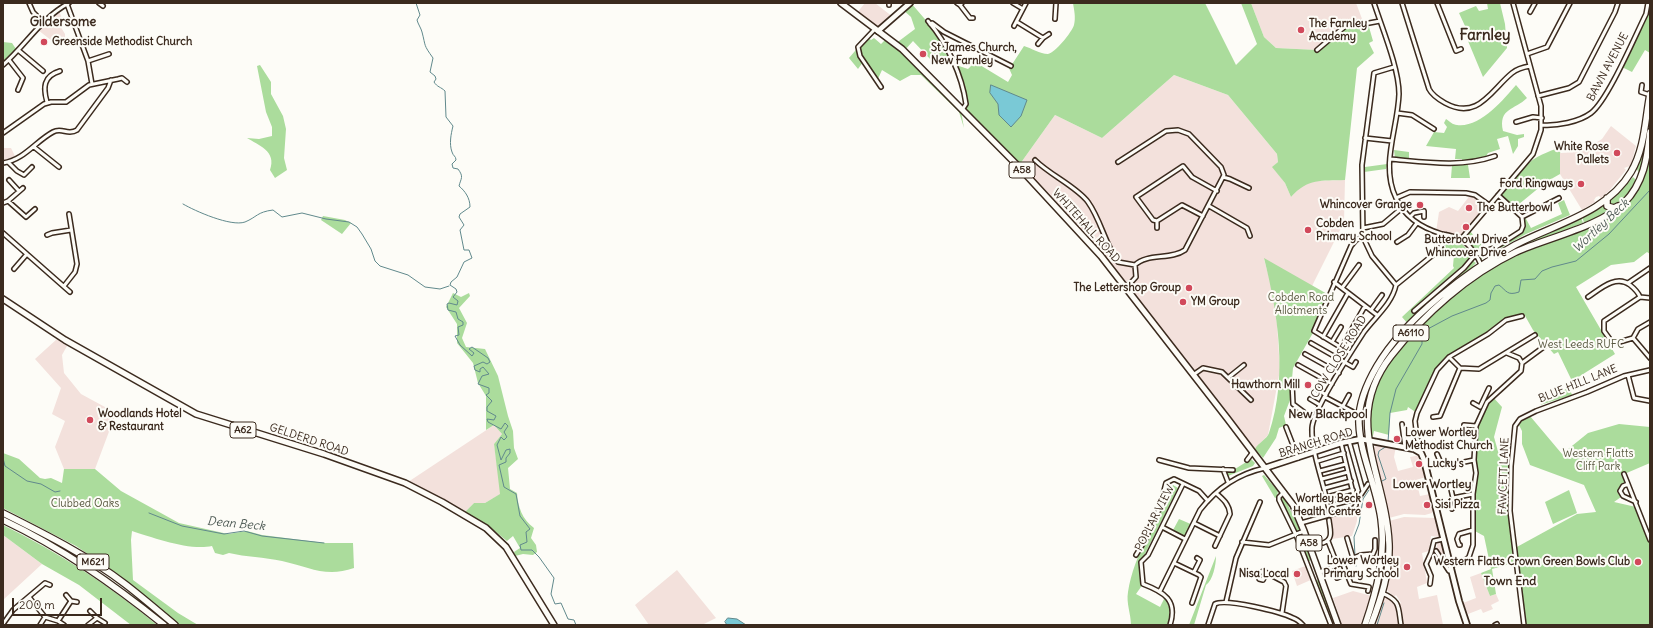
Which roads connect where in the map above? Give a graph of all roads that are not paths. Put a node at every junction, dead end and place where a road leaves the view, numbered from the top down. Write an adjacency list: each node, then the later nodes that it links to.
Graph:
1 (29, 3): 23 (street)
2 (99, 3): 18 (street)
3 (841, 3): 27 (main road, WHITEHALL ROAD / A58)
4 (910, 3): 27 (street)
5 (1014, 3): 19 (street)
6 (1026, 3): 19 (street)
7 (1056, 3): 22 (street)
8 (1374, 3): 25 (street)
9 (1402, 3): 40 (street)
10 (1436, 3): 31 (street)
11 (1513, 3): 35 (street)
12 (1535, 3): 20 (street)
13 (1570, 3): 35 (street)
14 (1618, 3): 51 (street)
15 (1648, 3): 57 (street, BAWN AVENUE)
16 (68, 4): 23 (street); 37 (street)
17 (960, 4): 21 (street)
18 (103, 6)
19 (1024, 9): 24 (street)
20 (1530, 12)
21 (973, 18)
22 (1055, 19)
23 (43, 22): 32 (street)
24 (1017, 22): 26 (street); 29 (street)
25 (1380, 22): 33 (street); 41 (street)
26 (1014, 26)
27 (876, 30): 48 (street); 53 (main road, WHITEHALL ROAD / A58)
28 (1049, 34): 29 (street)
29 (1043, 38): 30 (street)
30 (1038, 44)
31 (1461, 49)
32 (18, 50): 36 (street); 42 (street)
33 (1317, 50)
34 (109, 54): 37 (street)
35 (1527, 54): 40 (street)
36 (9, 60): 38 (street); 49 (street)
37 (88, 61): 46 (street)
38 (3, 65)
39 (1011, 66): 53 (street)
40 (1530, 66): 51 (street)
41 (1394, 67): 54 (street); 61 (street)
42 (43, 71)
43 (60, 71): 52 (street)
44 (110, 80): 45 (street); 46 (street); 63 (street)
45 (127, 82)
46 (92, 84): 52 (street)
47 (1642, 85): 50 (street)
48 (881, 87)
49 (18, 90)
50 (1650, 94): 72 (highway, A6110)
51 (1538, 96): 55 (street)
52 (47, 102): 60 (street)
53 (962, 110): 123 (main road, WHITEHALL ROAD / A58)
54 (1396, 113): 58 (street); 62 (street)
55 (1542, 118): 56 (street); 57 (street)
56 (1516, 122)
57 (1542, 125): 80 (street)
58 (1434, 129)
59 (1650, 132): 75 (highway, A6110)
60 (3, 133)
61 (1365, 138): 62 (street); 101 (street)
62 (1392, 141): 65 (street)
63 (34, 147): 67 (street); 71 (street)
64 (1495, 156): 65 (street)
65 (1390, 159): 81 (street)
66 (1036, 160): 112 (street)
67 (8, 162): 69 (street); 70 (street)
68 (1118, 162): 73 (street)
69 (3, 163)
70 (32, 167)
71 (60, 167)
72 (1628, 177): 75 (highway); 83 (highway, A6110)
73 (1223, 178): 77 (street); 79 (street)
74 (9, 180): 78 (street)
75 (1640, 182): 86 (highway, A6110)
76 (22, 188): 78 (street)
77 (1249, 188)
78 (19, 191): 84 (street)
79 (1217, 191): 88 (street); 98 (street)
80 (1498, 195): 87 (street); 96 (street)
81 (1396, 198): 87 (street); 89 (street)
82 (1559, 198): 96 (street)
83 (1607, 198): 86 (highway); 114 (highway, A6110)
84 (8, 201): 85 (street); 93 (street)
85 (3, 203)
86 (1624, 203): 115 (highway, A6110)
87 (1489, 205): 108 (street)
88 (1209, 206): 92 (street); 106 (street)
89 (1402, 208): 94 (street); 101 (street)
90 (35, 209): 93 (street)
91 (69, 214): 102 (street)
92 (1203, 216): 98 (street); 112 (street)
93 (26, 217): 97 (street)
94 (1410, 217): 95 (street); 99 (street)
95 (1424, 217)
96 (1522, 217): 111 (street)
97 (25, 221)
98 (1157, 221): 100 (street)
99 (1417, 223): 104 (street); 109 (street)
100 (1157, 228)
101 (1363, 228): 107 (street)
102 (71, 230): 105 (street); 122 (street)
103 (3, 233): 110 (street)
104 (1447, 235): 108 (street); 121 (street)
105 (47, 236)
106 (1250, 236)
107 (1363, 237): 119 (street); 121 (street)
108 (1461, 239): 111 (street)
109 (1397, 242)
110 (27, 254): 116 (street); 122 (street)
111 (1475, 255): 114 (street); 134 (street)
112 (1135, 265): 123 (street)
113 (1359, 265): 124 (street)
114 (1481, 265): 115 (highway); 118 (street); 184 (highway, A6110)
115 (1491, 266): 118 (highway, A6110)
116 (14, 268)
117 (1650, 268): 120 (street)
118 (1481, 272): 178 (highway, A6110)
119 (1334, 282): 124 (street); 140 (street)
120 (1628, 283): 128 (street); 129 (street)
121 (1396, 285): 135 (street, COW CLOSE ROAD)
122 (64, 286): 125 (street)
123 (1126, 288): 160 (main road, WHITEHALL ROAD / A58)
124 (1342, 288): 126 (street)
125 (70, 292)
126 (1348, 293): 132 (street); 140 (street)
127 (1382, 295): 133 (street)
128 (1588, 297)
129 (1640, 297): 130 (street); 141 (street)
130 (1650, 298)
131 (3, 299): 292 (main road, GELDERD ROAD / A62)
132 (1365, 306): 133 (street); 145 (street)
133 (1371, 310): 135 (street)
134 (1414, 311)
135 (1377, 315): 146 (street, COW CLOSE ROAD)
136 (1522, 316): 149 (street)
137 (1650, 322): 141 (street)
138 (1341, 327): 142 (street)
139 (1535, 335): 147 (street)
140 (1323, 337): 142 (street)
141 (1633, 338): 150 (street)
142 (1332, 342): 145 (street)
143 (1311, 343): 151 (street)
144 (1545, 346): 153 (street)
145 (1341, 348): 146 (street)
146 (1350, 353): 151 (street, COW CLOSE ROAD)
147 (1507, 353): 153 (street); 156 (street)
148 (1305, 354): 158 (street)
149 (1448, 357): 156 (street); 192 (street)
150 (1650, 358)
151 (1345, 362): 152 (street); 158 (street, COW CLOSE ROAD)
152 (1356, 362)
153 (1522, 363): 174 (street)
154 (1244, 364): 161 (street)
155 (1298, 365): 163 (street)
156 (1460, 368): 177 (street)
157 (1650, 370): 159 (street, BLUE HILL LANE)
158 (1339, 373): 163 (street, COW CLOSE ROAD)
159 (1628, 374): 170 (street); 179 (street, BLUE HILL LANE)
160 (1193, 375): 161 (street); 193 (main road, WHITEHALL ROAD / A58)
161 (1229, 377): 169 (street)
162 (1292, 382): 176 (street)
163 (1332, 384): 167 (street, COW CLOSE ROAD)
164 (1489, 388): 174 (street)
165 (1317, 389): 167 (street)
166 (1349, 395): 173 (street)
167 (1326, 396): 172 (street, COW CLOSE ROAD); 173 (street)
168 (1310, 399): 172 (street)
169 (1251, 400)
170 (1650, 401)
171 (1473, 403): 174 (street)
172 (1320, 405): 176 (street, COW CLOSE ROAD)
173 (1343, 406): 175 (street)
174 (1482, 408): 182 (street)
175 (1355, 412)
176 (1314, 417): 194 (street, COW CLOSE ROAD)
177 (1433, 417)
178 (1366, 423): 184 (highway, A6110); 185 (highway, A6110)
179 (1517, 423): 301 (street, FAWCETT LANE)
180 (1402, 424): 189 (street)
181 (1464, 425): 182 (street)
182 (1476, 426): 200 (street)
183 (1286, 427): 197 (street)
184 (1361, 439): 185 (street, BRANCH ROAD); 186 (street, BRANCH ROAD); 190 (highway, A6110)
185 (1368, 439): 187 (street, BRANCH ROAD); 190 (highway, A6110); 191 (highway, A6110)
186 (1349, 441): 188 (street, BRANCH ROAD); 218 (street)
187 (1378, 441): 189 (street, BRANCH ROAD); 191 (street)
188 (1341, 443): 194 (street, BRANCH ROAD); 195 (street)
189 (1405, 447): 192 (street, BRANCH ROAD)
190 (1364, 449): 281 (highway, A6110)
191 (1370, 450): 272 (highway, A6110)
192 (1419, 451): 243 (street)
193 (1253, 452): 199 (street); 203 (main road, WHITEHALL ROAD / A58)
194 (1315, 452): 197 (street, BRANCH ROAD); 201 (street, COW CLOSE ROAD)
195 (1344, 454): 201 (street); 202 (street)
196 (1437, 454): 200 (street)
197 (1298, 458): 203 (street, BRANCH ROAD)
198 (1159, 460): 204 (street)
199 (1247, 460)
200 (1474, 460): 221 (street)
201 (1318, 461): 206 (street, COW CLOSE ROAD)
202 (1346, 464): 206 (street); 207 (street)
203 (1265, 468): 211 (street); 219 (main road, WHITEHALL ROAD / A58)
204 (1223, 469): 205 (street); 211 (street)
205 (1233, 470)
206 (1320, 470): 209 (street, COW CLOSE ROAD)
207 (1348, 472): 209 (street); 210 (street)
208 (1624, 474): 214 (street)
209 (1322, 479): 216 (street, COW CLOSE ROAD)
210 (1351, 481): 216 (street); 217 (street)
211 (1228, 482): 220 (street)
212 (1183, 484): 224 (street); 236 (street, POPLAR VIEW); 252 (street)
213 (1368, 484): 218 (street)
214 (1628, 484): 227 (street); 227 (street)
215 (1450, 485): 223 (street)
216 (1325, 488): 222 (street, COW CLOSE ROAD)
217 (1353, 490): 222 (street); 225 (street)
218 (1363, 491): 225 (street)
219 (1284, 492): 235 (main road, WHITEHALL ROAD / A58); 239 (street, WHITEHALL ROAD)
220 (1216, 493): 224 (street); 240 (street)
221 (1473, 494): 223 (street); 237 (street)
222 (1327, 497): 228 (street, COW CLOSE ROAD)
223 (1454, 498): 229 (street)
224 (1208, 501): 234 (street)
225 (1356, 501): 228 (street); 231 (street)
226 (1260, 502): 247 (street)
227 (1636, 502): 245 (street)
228 (1329, 506): 231 (street, COW CLOSE ROAD)
229 (1452, 509)
230 (3, 513): 291 (highway, M621)
231 (1330, 515): 235 (street)
232 (3, 520): 290 (highway, M621)
233 (1329, 520): 246 (street)
234 (1194, 523): 240 (street); 242 (street)
235 (1301, 523): 238 (main road, WHITEHALL ROAD / A58)
236 (1162, 527): 242 (street); 271 (street, POPLAR VIEW)
237 (1473, 530): 249 (street); 260 (street)
238 (1304, 531): 239 (street); 255 (main road, WHITEHALL ROAD / A58)
239 (1296, 535): 247 (street); 258 (street, WHITEHALL ROAD)
240 (1220, 536): 250 (street)
241 (1347, 538): 253 (street)
242 (1185, 539): 257 (street)
243 (1443, 539): 260 (street); 268 (street)
244 (1375, 540): 253 (street)
245 (1650, 540)
246 (1328, 541): 248 (street); 259 (street)
247 (1242, 542): 277 (street)
248 (1323, 543)
249 (1460, 545)
250 (1215, 546)
251 (1436, 551): 260 (street)
252 (1136, 555)
253 (1353, 558): 256 (street)
254 (1200, 560): 261 (street)
255 (1315, 561): 258 (street); 262 (main road, WHITEHALL ROAD / A58)
256 (1342, 562): 259 (street); 264 (street)
257 (1174, 563): 261 (street); 271 (street)
258 (1307, 564): 267 (street, WHITEHALL ROAD)
259 (1337, 564): 262 (street)
260 (1450, 568): 300 (street)
261 (1194, 572): 278 (street)
262 (1320, 572): 265 (main road, WHITEHALL ROAD / A58)
263 (1266, 574): 280 (street)
264 (1346, 574): 266 (street); 270 (street)
265 (1322, 578): 267 (street); 296 (main road, WHITEHALL ROAD / A58)
266 (1337, 578)
267 (1314, 581): 296 (street, WHITEHALL ROAD)
268 (1430, 584)
269 (50, 585): 274 (street)
270 (1369, 588)
271 (1160, 590): 293 (street)
272 (1382, 593): 281 (highway); 298 (highway, A6110); 299 (street)
273 (66, 595): 275 (street)
274 (29, 597): 282 (street); 286 (street)
275 (71, 600): 276 (street); 284 (street)
276 (77, 602)
277 (1226, 602): 280 (street); 294 (street)
278 (1192, 603)
279 (90, 612): 283 (street)
280 (1282, 613): 295 (street)
281 (1369, 615): 297 (highway, A6110)
282 (45, 617): 284 (street); 287 (street)
283 (96, 618): 285 (street); 289 (street)
284 (58, 621): 288 (street)
285 (105, 623)
286 (3, 624)
287 (40, 625)
288 (64, 625)
289 (88, 625)
290 (164, 625)
291 (175, 625)
292 (554, 625)
293 (1170, 625)
294 (1208, 625)
295 (1303, 625)
296 (1335, 625)
297 (1365, 625)
298 (1371, 625)
299 (1401, 625)
300 (1467, 625)
301 (1524, 625)

